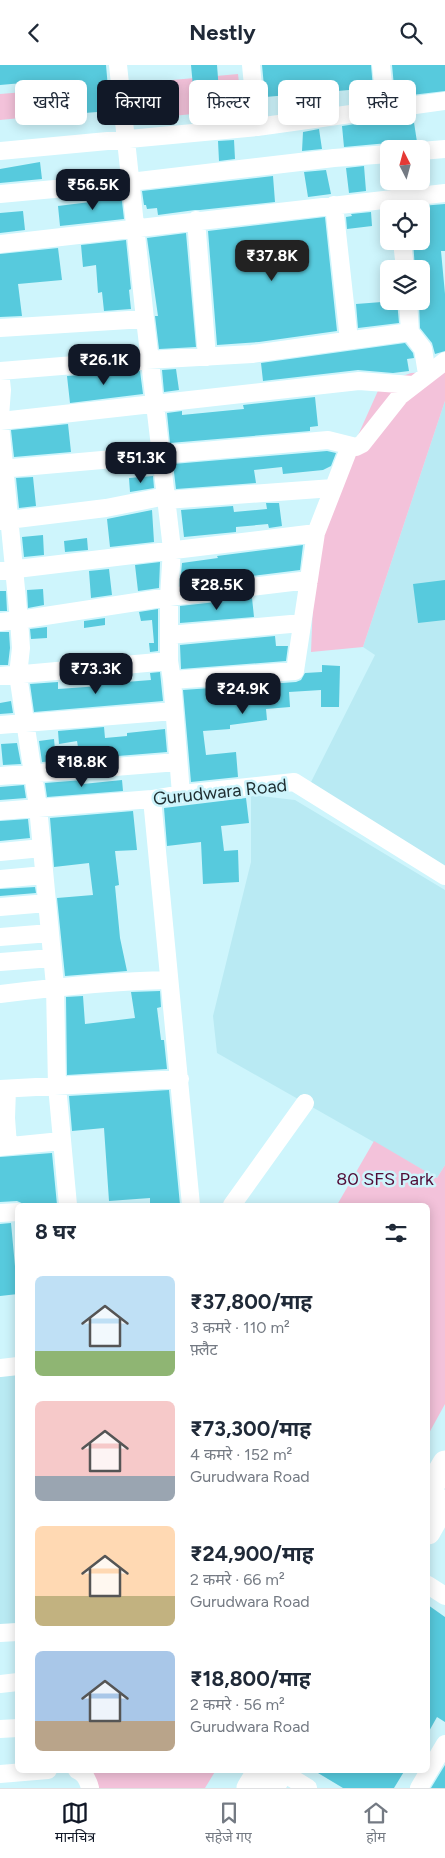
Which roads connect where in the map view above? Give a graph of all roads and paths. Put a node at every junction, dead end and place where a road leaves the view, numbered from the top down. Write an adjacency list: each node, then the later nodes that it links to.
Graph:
1 (118, 65): 9 (street)
2 (251, 65): 8 (street)
3 (381, 65): 4 (street)
4 (383, 80)
5 (445, 101): 6 (street)
6 (416, 105)
7 (349, 114): 8 (street)
8 (257, 127): 9 (street)
9 (125, 141): 12 (street); 14 (street)
10 (445, 149): 11 (street)
11 (430, 150)
12 (0, 151)
13 (380, 155): 14 (street)
14 (130, 182): 16 (street); 21 (street)
15 (445, 193): 17 (street)
16 (0, 194)
17 (413, 200)
18 (380, 204): 19 (street)
19 (334, 205): 20 (street); 27 (street)
20 (196, 220): 21 (street); 28 (street)
21 (135, 229): 22 (street); 24 (street)
22 (0, 243)
23 (409, 310): 26 (street)
24 (145, 319): 25 (street); 29 (street)
25 (0, 328)
26 (410, 332): 27 (street); 32 (street)
27 (349, 340): 28 (street)
28 (207, 357): 29 (street)
29 (150, 360): 31 (street); 34 (street)
30 (445, 361): 32 (street)
31 (0, 371): 35 (street)
32 (427, 374): 33 (street)
33 (412, 385): 34 (street); 37 (street)
34 (155, 404): 36 (street); 38 (street)
35 (0, 416)
36 (0, 422): 39 (street)
37 (350, 446): 38 (street); 40 (street)
38 (160, 456): 39 (street); 41 (street)
39 (3, 469): 42 (street)
40 (333, 488): 41 (street); 43 (street)
41 (166, 498): 42 (street); 44 (street)
42 (5, 521): 45 (street)
43 (316, 533): 44 (street); 46 (street)
44 (172, 549): 45 (street); 47 (street)
45 (7, 571): 48 (street)
46 (309, 580): 47 (street); 50 (street)
47 (169, 597): 48 (street); 51 (street)
48 (19, 620): 49 (street); 53 (street)
49 (0, 622)
50 (302, 623): 51 (street); 55 (street)
51 (169, 635): 52 (street)
52 (169, 661): 53 (street); 55 (street)
53 (18, 675): 54 (street); 57 (street)
54 (0, 676)
55 (172, 680): 56 (street)
56 (174, 711): 57 (street); 59 (street)
57 (26, 724): 58 (street); 60 (street)
58 (0, 725)
59 (178, 762): 60 (street); 62 (street)
60 (33, 773): 61 (street); 64 (street)
61 (0, 776)
62 (181, 794): 63 (street, Gurudwara Road); 69 (street, Gurudwara Road)
63 (152, 799): 64 (street, Gurudwara Road); 77 (street)
64 (38, 807): 65 (street, Gurudwara Road); 66 (street)
65 (0, 811)
66 (42, 848): 67 (street); 68 (street)
67 (0, 852)
68 (44, 875): 70 (street); 71 (street)
69 (445, 876)
70 (0, 879)
71 (47, 903): 72 (street); 73 (street)
72 (0, 907)
73 (50, 933): 74 (street); 75 (street)
74 (0, 937)
75 (52, 958): 76 (street); 78 (street)
76 (0, 962)
77 (170, 979): 78 (street); 80 (street)
78 (55, 986): 79 (street); 81 (street)
79 (0, 993)
80 (180, 1079): 81 (street); 87 (street)
81 (57, 1086): 82 (street); 84 (street)
82 (3, 1089): 85 (street)
83 (305, 1103): 88 (street)
84 (61, 1141): 85 (street); 86 (street)
85 (4, 1146)
86 (68, 1203)
87 (191, 1203)
88 (233, 1203)
89 (15, 1212): 90 (street)
90 (0, 1213)
91 (15, 1366): 92 (street)
92 (0, 1368)
93 (445, 1463): 94 (main road)
94 (430, 1489)
95 (445, 1502): 96 (main road)
96 (430, 1528)
97 (430, 1586): 98 (street)
98 (445, 1596)
99 (15, 1632): 100 (street)
100 (0, 1633)
101 (15, 1682): 102 (street)
102 (0, 1684)
103 (15, 1728): 104 (street)
104 (0, 1729)
105 (445, 1744): 106 (street)
106 (430, 1770)
107 (15, 1773): 110 (street)
108 (83, 1773): 112 (street)
109 (429, 1773): 115 (street)
110 (0, 1774)
111 (274, 1775): 113 (main road); 114 (street)
112 (90, 1788)
113 (249, 1788)
114 (308, 1788)
115 (420, 1788)

